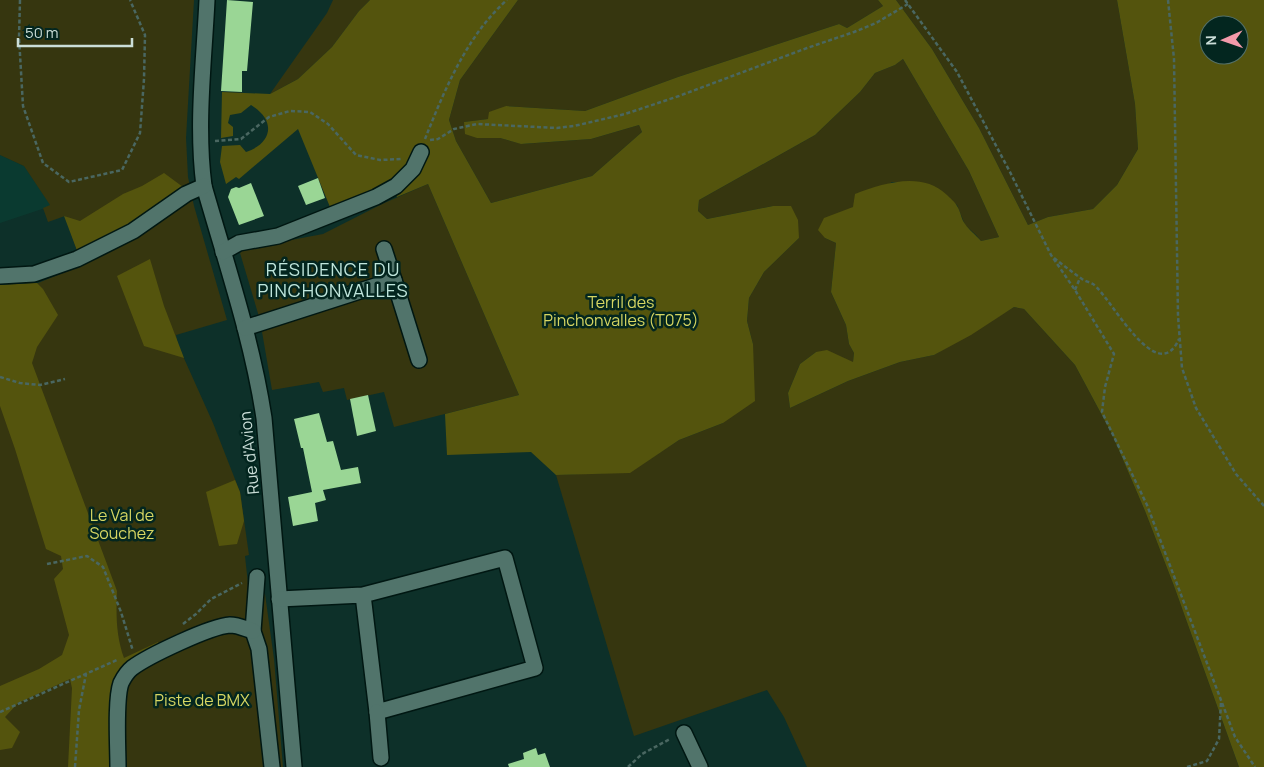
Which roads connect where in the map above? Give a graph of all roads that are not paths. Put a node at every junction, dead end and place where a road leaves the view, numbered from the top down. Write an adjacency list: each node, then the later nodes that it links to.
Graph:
1 (207, 0): 3 (street, Rue d'Avion)
2 (423, 147): 5 (street)
3 (204, 186): 5 (street, Rue d'Avion); 6 (street)
4 (384, 249): 7 (street)
5 (223, 252): 8 (street, Rue d'Avion)
6 (0, 276)
7 (394, 280): 8 (street); 9 (street)
8 (246, 328): 10 (street, Rue d'Avion)
9 (419, 360)
10 (276, 568): 12 (street, Rue d'Avion); 13 (street)
11 (363, 594): 12 (street); 14 (street); 14 (street)
12 (279, 599): 19 (street, Rue d'Avion)
13 (252, 631): 17 (street); 18 (street)
14 (377, 712): 16 (street)
15 (684, 733): 20 (street)
16 (380, 758)
17 (118, 767)
18 (272, 767)
19 (294, 767)
20 (700, 767)

